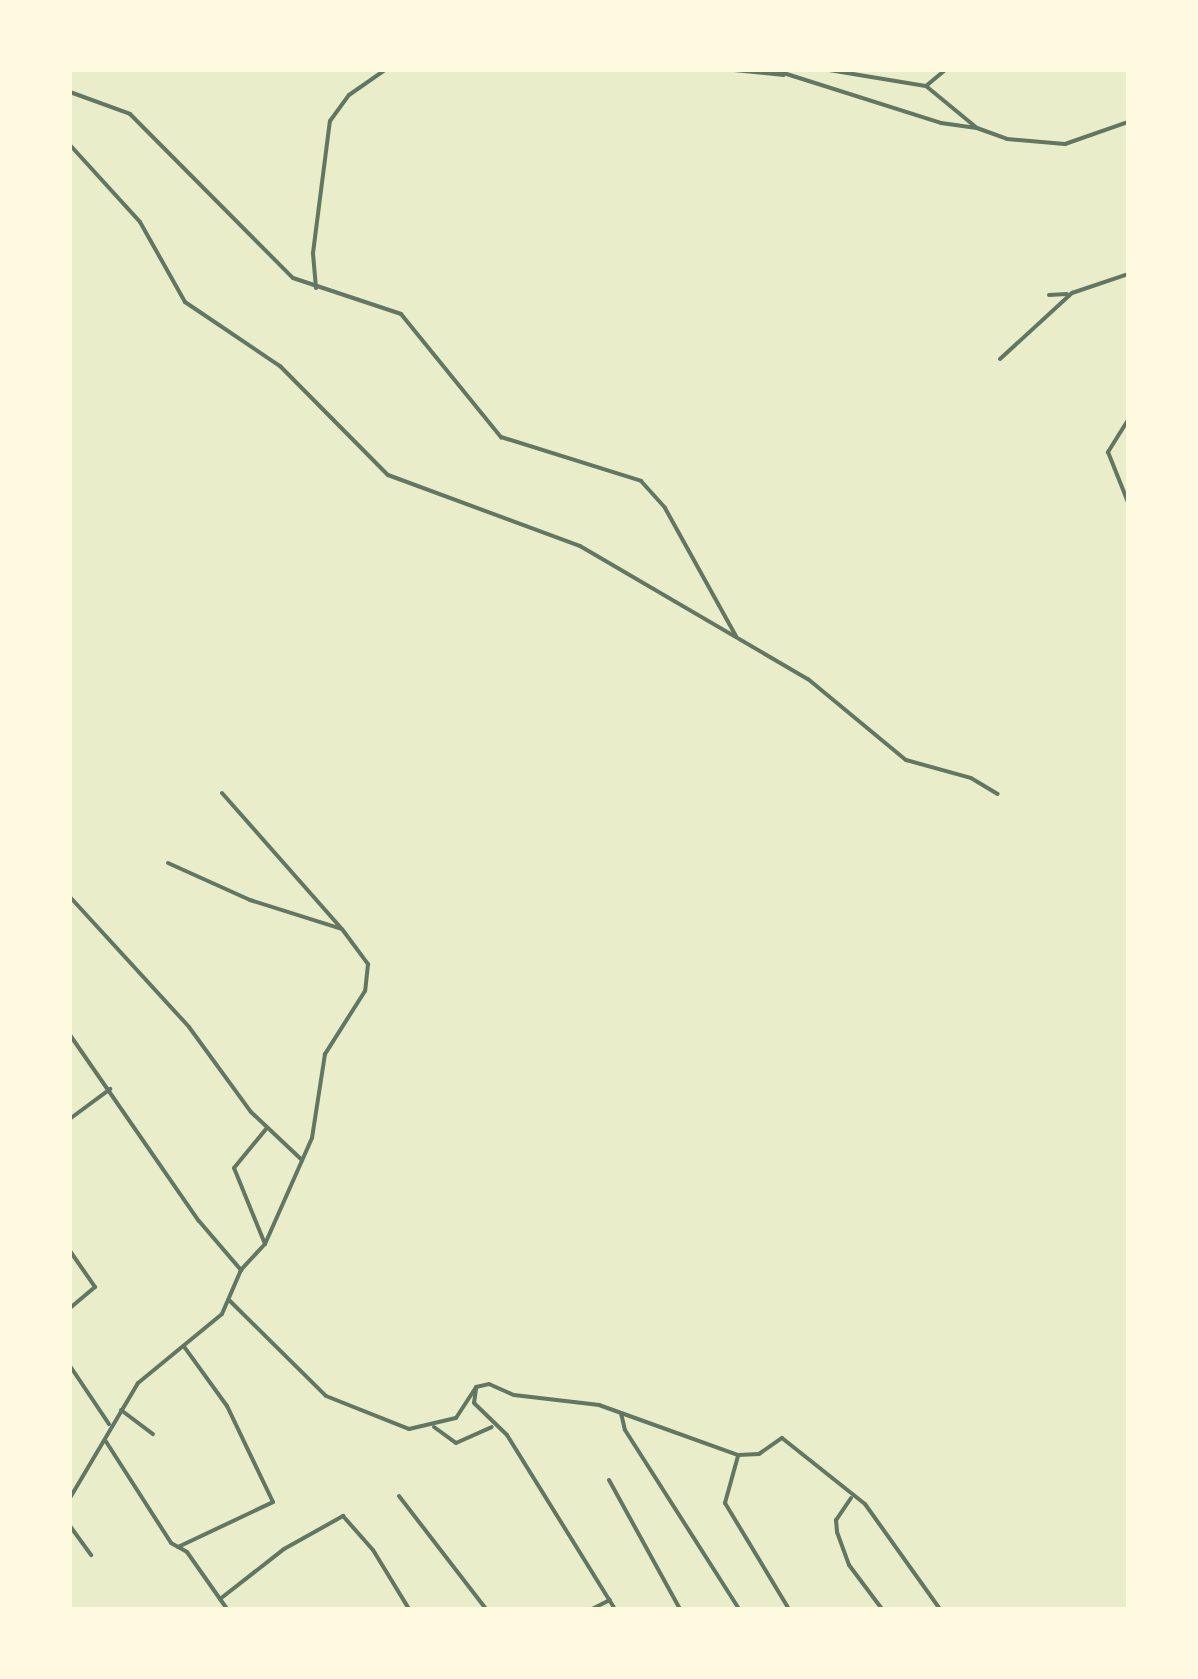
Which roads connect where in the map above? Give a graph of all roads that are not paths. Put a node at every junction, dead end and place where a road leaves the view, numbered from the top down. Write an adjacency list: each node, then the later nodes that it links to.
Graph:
1 (385, 70): 15 (street)
2 (576, 70): 3 (street)
3 (599, 70)
4 (734, 70): 8 (street)
5 (774, 70): 8 (street)
6 (829, 70): 9 (street)
7 (945, 70): 9 (street)
8 (789, 75): 12 (street)
9 (926, 86): 12 (street)
10 (70, 92): 15 (street)
11 (1128, 122): 12 (street)
12 (977, 128)
13 (70, 146): 21 (street)
14 (1128, 274): 16 (street)
15 (318, 291): 21 (street)
16 (1072, 293): 17 (street); 18 (street)
17 (1049, 296)
18 (1000, 360)
19 (1128, 420): 20 (street)
20 (1128, 502)
21 (738, 640): 23 (street)
22 (222, 793): 26 (street)
23 (998, 794)
24 (168, 863): 26 (street)
25 (70, 897): 31 (street)
26 (342, 929): 27 (street); 32 (street)
27 (361, 948)
28 (70, 1035): 29 (street)
29 (110, 1089): 30 (street); 35 (street)
30 (71, 1118)
31 (266, 1129): 32 (street); 33 (street)
32 (302, 1160): 33 (street)
33 (265, 1244): 35 (street)
34 (70, 1251): 37 (street)
35 (241, 1270): 36 (street)
36 (229, 1300): 38 (street); 45 (street)
37 (70, 1308)
38 (185, 1348): 41 (street); 54 (street)
39 (70, 1366): 43 (street)
40 (476, 1386): 42 (street); 44 (street); 45 (street)
41 (121, 1410): 43 (street); 46 (street)
42 (622, 1412): 48 (street); 64 (street)
43 (111, 1425): 47 (street)
44 (492, 1426): 45 (street); 57 (street)
45 (434, 1427)
46 (153, 1434)
47 (104, 1438): 51 (street); 54 (street)
48 (738, 1455): 52 (street); 65 (street)
49 (610, 1480): 63 (street)
50 (399, 1496): 60 (street)
51 (70, 1498)
52 (851, 1498): 66 (street); 67 (street)
53 (70, 1526): 55 (street)
54 (178, 1547): 56 (street)
55 (91, 1554)
56 (220, 1600): 58 (street); 59 (street)
57 (610, 1600): 61 (street); 62 (street)
58 (227, 1609)
59 (409, 1609)
60 (486, 1609)
61 (592, 1609)
62 (615, 1609)
63 (680, 1609)
64 (739, 1609)
65 (789, 1609)
66 (882, 1609)
67 (940, 1609)

